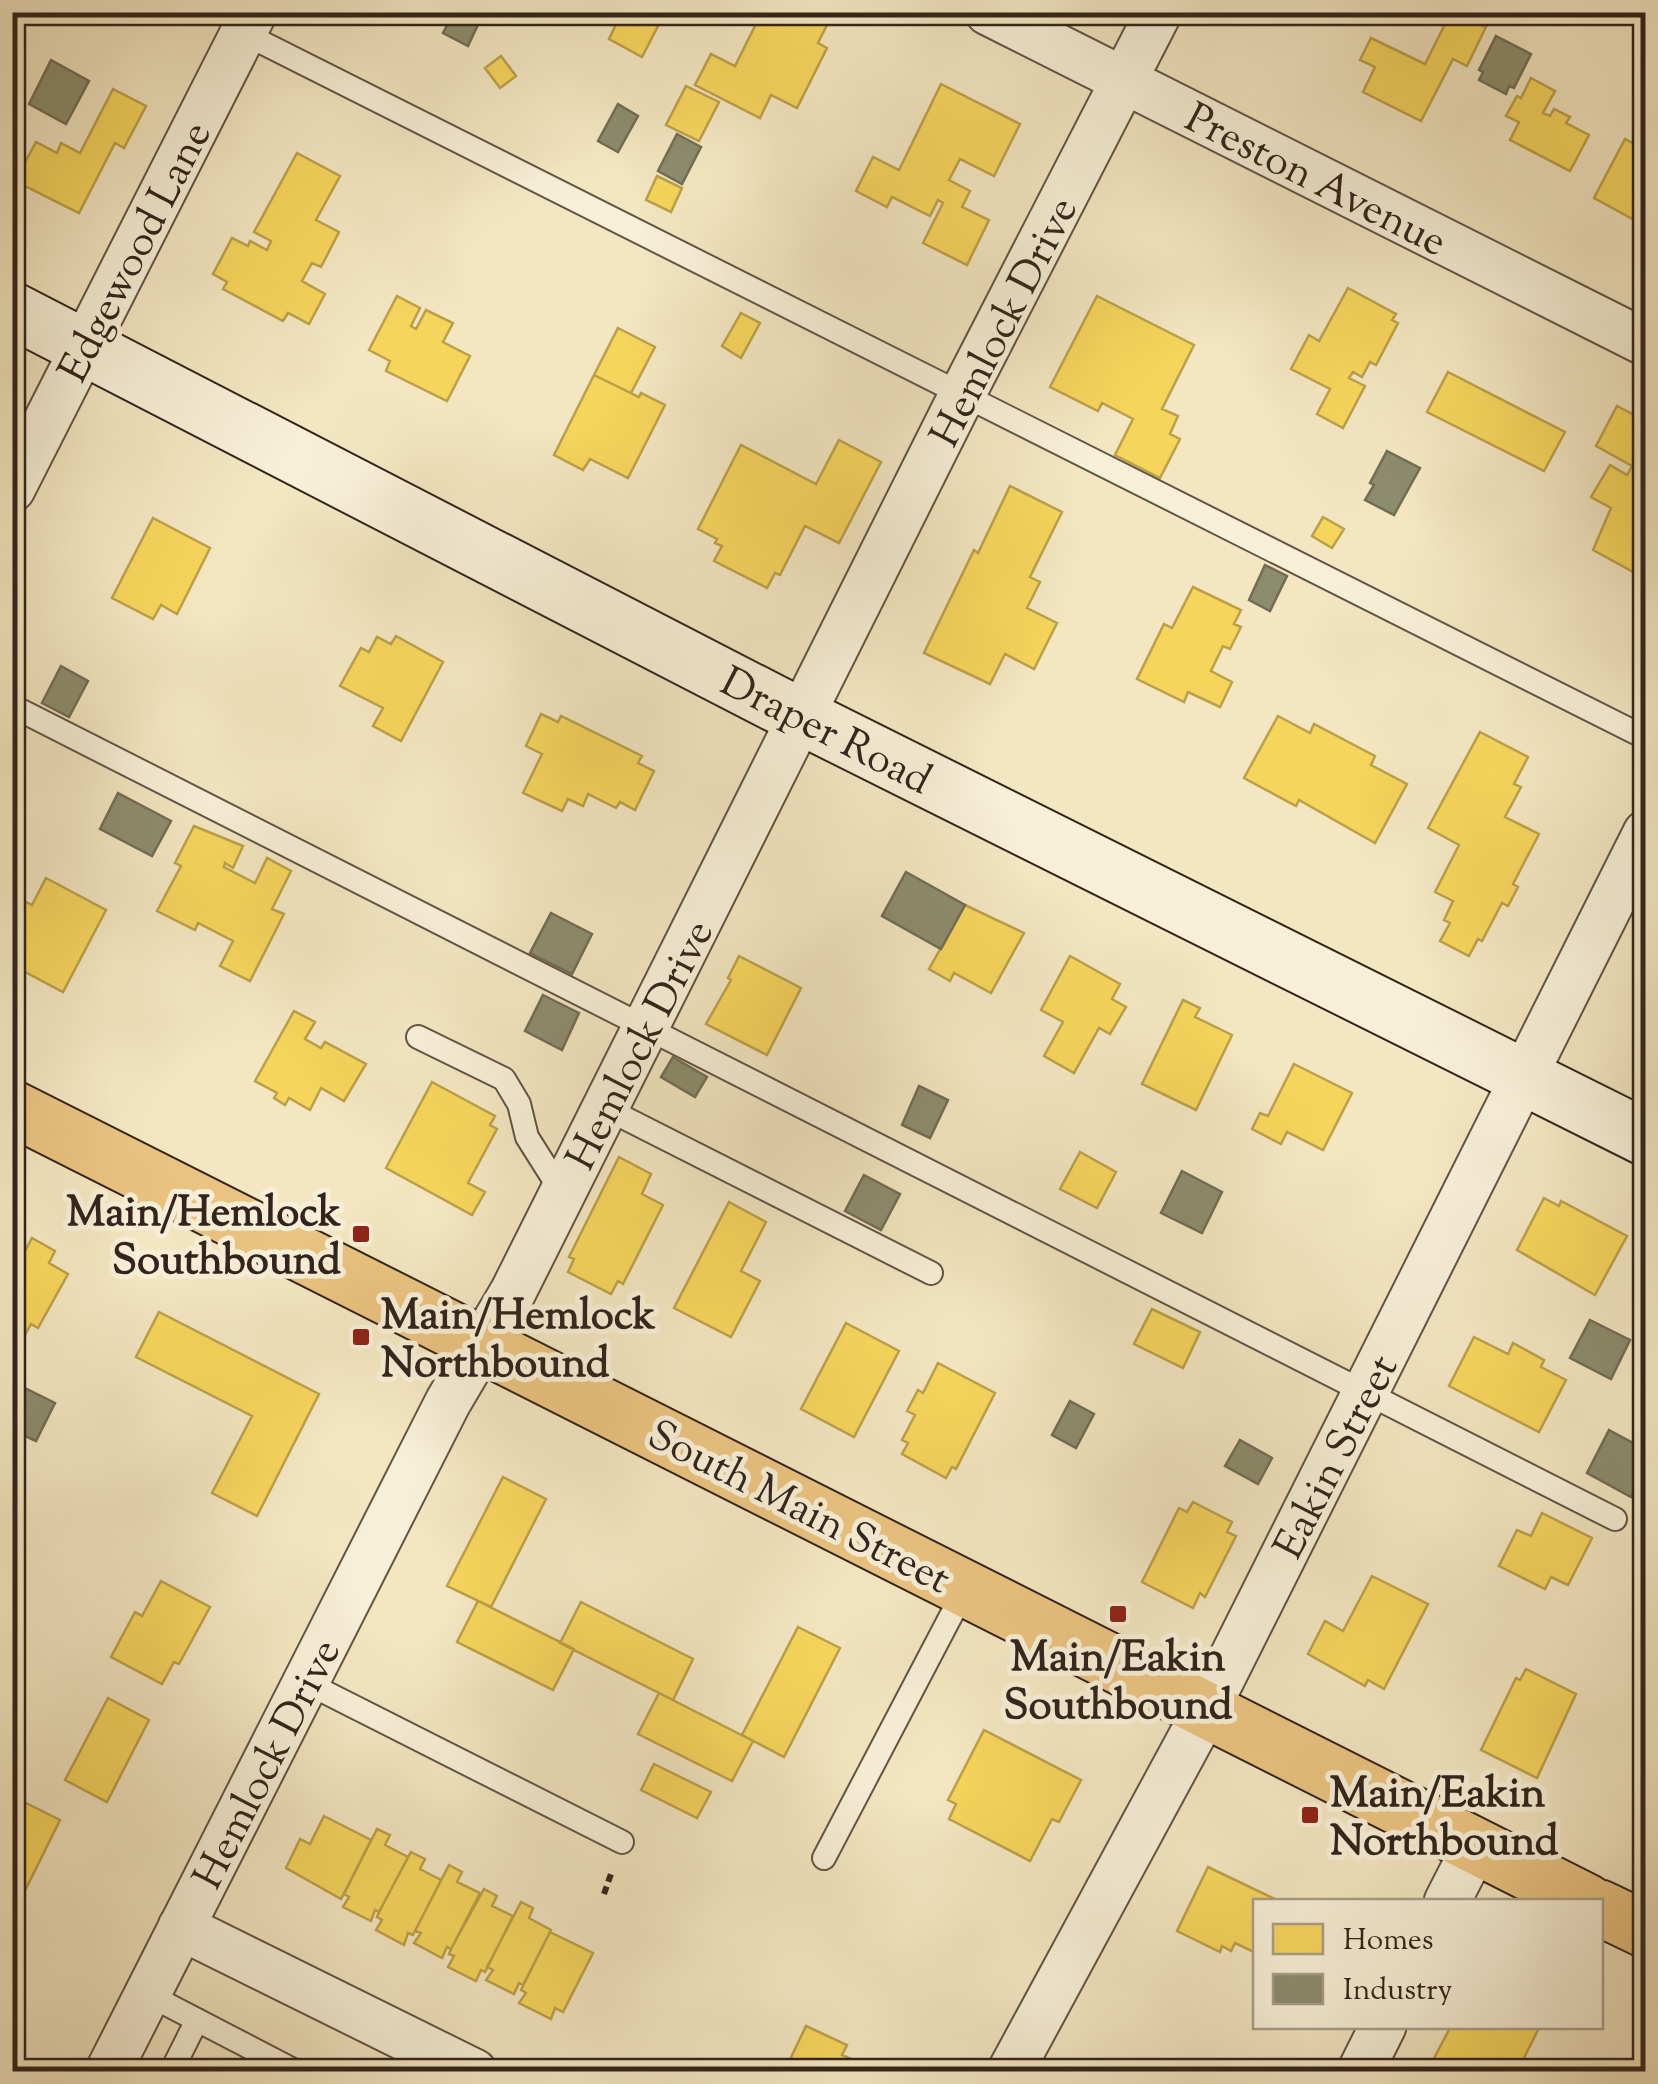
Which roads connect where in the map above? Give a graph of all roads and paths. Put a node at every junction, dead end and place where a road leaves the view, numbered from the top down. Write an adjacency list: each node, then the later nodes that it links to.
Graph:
1 (988, 12): 4 (street, Preston Avenue)
2 (1159, 12): 4 (street, Hemlock Drive)
3 (249, 23): 7 (street, Edgewood Lane); 8 (lane)
4 (1125, 81): 6 (street, Preston Avenue); 8 (street, Hemlock Drive)
5 (12, 310): 7 (street, Draper Road)
6 (1646, 344)
7 (85, 347): 9 (street, Edgewood Lane); 11 (street, Draper Road)
8 (962, 395): 11 (street, Hemlock Drive); 12 (lane)
9 (12, 490)
10 (12, 706): 14 (lane)
11 (802, 716): 14 (street, Hemlock Drive); 16 (street, Draper Road)
12 (1646, 738)
13 (1646, 833): 16 (street, Eakin Street)
14 (646, 1027): 18 (street, Hemlock Drive); 23 (lane)
15 (418, 1036): 20 (lane)
16 (1524, 1078): 19 (street, Draper Road); 23 (street, Eakin Street)
17 (12, 1108): 22 (main road, South Main Street)
18 (605, 1108): 20 (street, Hemlock Drive); 21 (lane)
19 (1646, 1138)
20 (563, 1194): 22 (street, Hemlock Drive)
21 (932, 1274)
22 (482, 1345): 25 (main road, South Main Street); 26 (street, Hemlock Drive)
23 (1366, 1392): 24 (lane); 27 (street, Eakin Street)
24 (1615, 1519)
25 (965, 1588): 27 (main road, South Main Street); 30 (lane)
26 (305, 1682): 28 (lane); 34 (street, Hemlock Drive)
27 (1206, 1710): 29 (main road, South Main Street); 43 (street, Eakin Street)
28 (622, 1842)
29 (1476, 1847): 31 (street); 32 (main road, South Main Street)
30 (824, 1858)
31 (1450, 1899)
32 (1581, 1899)
33 (1603, 1909): 35 (main road)
34 (182, 1927): 36 (street, Hemlock Drive); 42 (street)
35 (1646, 1930)
36 (147, 1994): 37 (lane); 39 (street, Hemlock Drive)
37 (198, 2020): 40 (lane); 41 (lane)
38 (1382, 2029): 44 (street)
39 (108, 2072)
40 (170, 2072)
41 (297, 2072)
42 (474, 2072)
43 (1010, 2072)
44 (1360, 2072)

